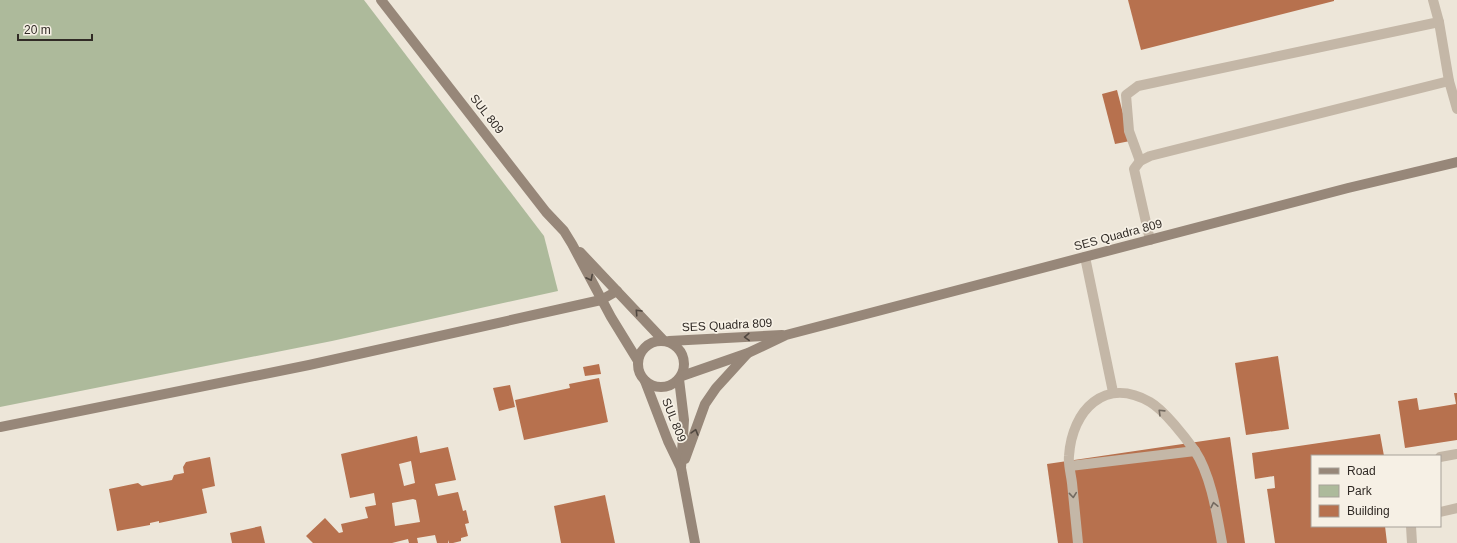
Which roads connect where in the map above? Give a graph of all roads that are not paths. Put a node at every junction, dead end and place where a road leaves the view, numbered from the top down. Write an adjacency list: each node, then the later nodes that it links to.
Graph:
1 (381, 0): 9 (street, SUL 809)
2 (1434, 0): 3 (lane)
3 (1439, 22): 4 (lane); 6 (lane)
4 (1449, 81): 5 (lane); 6 (lane)
5 (1457, 109)
6 (1140, 161): 8 (lane)
7 (1457, 162): 8 (street, SES Quadra 809)
8 (1150, 240): 10 (street, SES Quadra 809)
9 (572, 244): 11 (street, SUL 809); 12 (street, SUL 809, one-way to 12)
10 (1085, 257): 13 (street, SES Quadra 809); 19 (lane)
11 (617, 291): 12 (street); 14 (street, SUL 809, one-way to 11)
12 (601, 300): 16 (street, SUL 809); 20 (street)
13 (786, 335): 14 (street, SES Quadra 809, one-way to 14); 15 (street, SES Quadra 809)
14 (667, 341): 16 (street); 17 (street)
15 (748, 353): 17 (street, SES Quadra 809); 25 (street, one-way to 15)
16 (638, 361): 18 (street)
17 (680, 377): 18 (street); 25 (street, SUL 809)
18 (645, 381): 25 (street, SUL 809)
19 (1113, 392): 21 (lane, one-way to 19); 24 (lane)
20 (0, 427)
21 (1195, 451): 24 (lane); 31 (lane, one-way to 21)
22 (1457, 454): 23 (lane)
23 (1441, 457)
24 (1070, 466): 30 (lane, one-way to 30)
25 (681, 468): 29 (street, SUL 809)
26 (1457, 508): 27 (lane)
27 (1441, 512)
28 (1411, 527): 32 (lane)
29 (695, 543)
30 (1078, 543)
31 (1222, 543)
32 (1412, 543)

